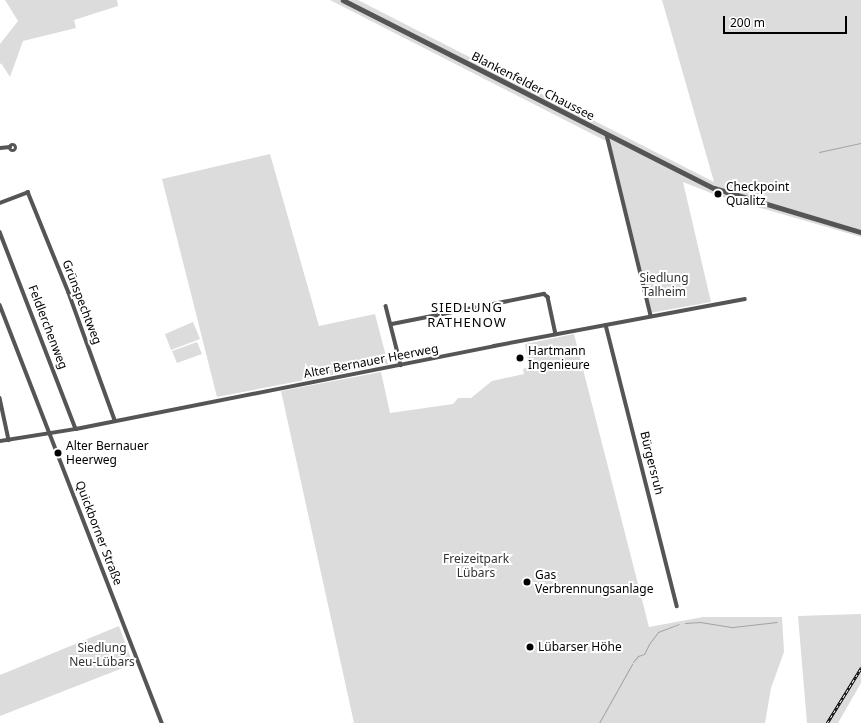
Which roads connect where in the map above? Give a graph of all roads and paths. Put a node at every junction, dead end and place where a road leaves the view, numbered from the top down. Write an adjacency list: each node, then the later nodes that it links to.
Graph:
1 (343, 0): 2 (street, Blankenfelder Chaussee)
2 (607, 135): 7 (street, Blankenfelder Chaussee); 11 (street)
3 (10, 147): 4 (street)
4 (0, 148)
5 (0, 203): 17 (street, Grünspechtweg)
6 (0, 232): 18 (street, Feldlerchenweg)
7 (861, 232)
8 (745, 299): 11 (street, Alter Bernauer Heerweg)
9 (0, 305): 19 (street, Quickborner Straße)
10 (386, 306): 12 (street)
11 (651, 316): 13 (street, Alter Bernauer Heerweg)
12 (392, 324): 14 (street); 15 (street)
13 (606, 325): 14 (street, Alter Bernauer Heerweg); 22 (street, Bürgersruh)
14 (556, 334): 15 (street, Alter Bernauer Heerweg)
15 (401, 365): 17 (street, Alter Bernauer Heerweg)
16 (0, 398): 20 (street)
17 (116, 420): 18 (street, Alter Bernauer Heerweg)
18 (76, 429): 19 (street, Alter Bernauer Heerweg)
19 (50, 434): 20 (street, Alter Bernauer Heerweg); 23 (street, Quickborner Straße)
20 (9, 440): 21 (street, Alter Bernauer Heerweg)
21 (0, 441)
22 (677, 606)
23 (162, 723)

